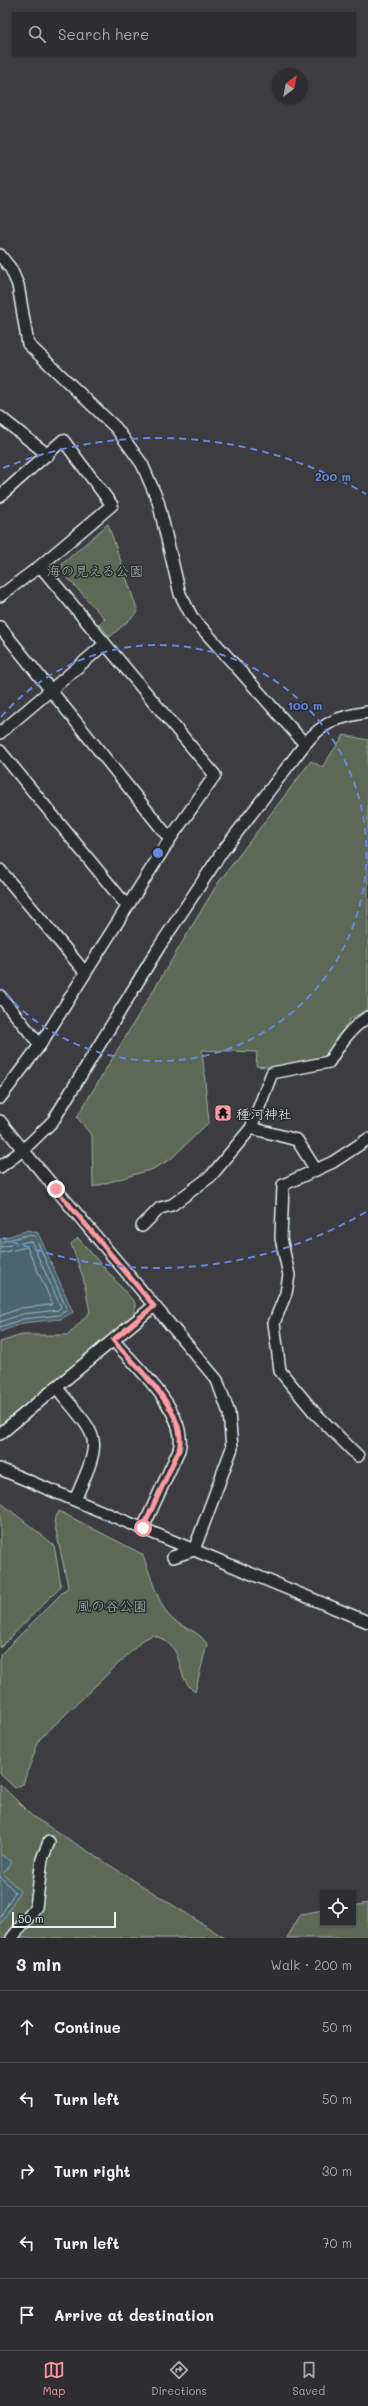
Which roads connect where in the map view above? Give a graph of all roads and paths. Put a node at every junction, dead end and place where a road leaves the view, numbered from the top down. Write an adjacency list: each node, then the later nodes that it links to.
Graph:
1 (0, 256): 12 (street)
2 (0, 417): 3 (street)
3 (48, 455): 4 (street); 5 (street)
4 (0, 496)
5 (40, 566): 6 (street); 8 (street)
6 (0, 596)
7 (0, 626): 9 (street)
8 (105, 644): 9 (street); 14 (street)
9 (51, 691): 11 (street); 14 (street)
10 (368, 712): 12 (street)
11 (0, 733)
12 (305, 744): 25 (street)
13 (0, 750): 16 (street)
14 (170, 839): 16 (street)
15 (0, 870): 17 (street)
16 (127, 906): 17 (street)
17 (84, 971): 20 (street)
18 (0, 996): 20 (street)
19 (368, 1016): 23 (street)
20 (40, 1045): 21 (street)
21 (0, 1098)
22 (0, 1121): 25 (street)
23 (251, 1128): 27 (street); 28 (street)
24 (368, 1139): 27 (street)
25 (23, 1150): 26 (street); 29 (street)
26 (0, 1167)
27 (316, 1170): 33 (street)
28 (142, 1226)
29 (154, 1306): 30 (street); 37 (street)
30 (113, 1340): 31 (street); 36 (street)
31 (56, 1388): 32 (street); 35 (street)
32 (0, 1434)
33 (358, 1456)
34 (0, 1469): 35 (street)
35 (75, 1500): 36 (street)
36 (143, 1528): 37 (street)
37 (194, 1550): 38 (street); 39 (street)
38 (173, 1557)
39 (368, 1622)
40 (49, 1842): 41 (street)
41 (12, 1938)

